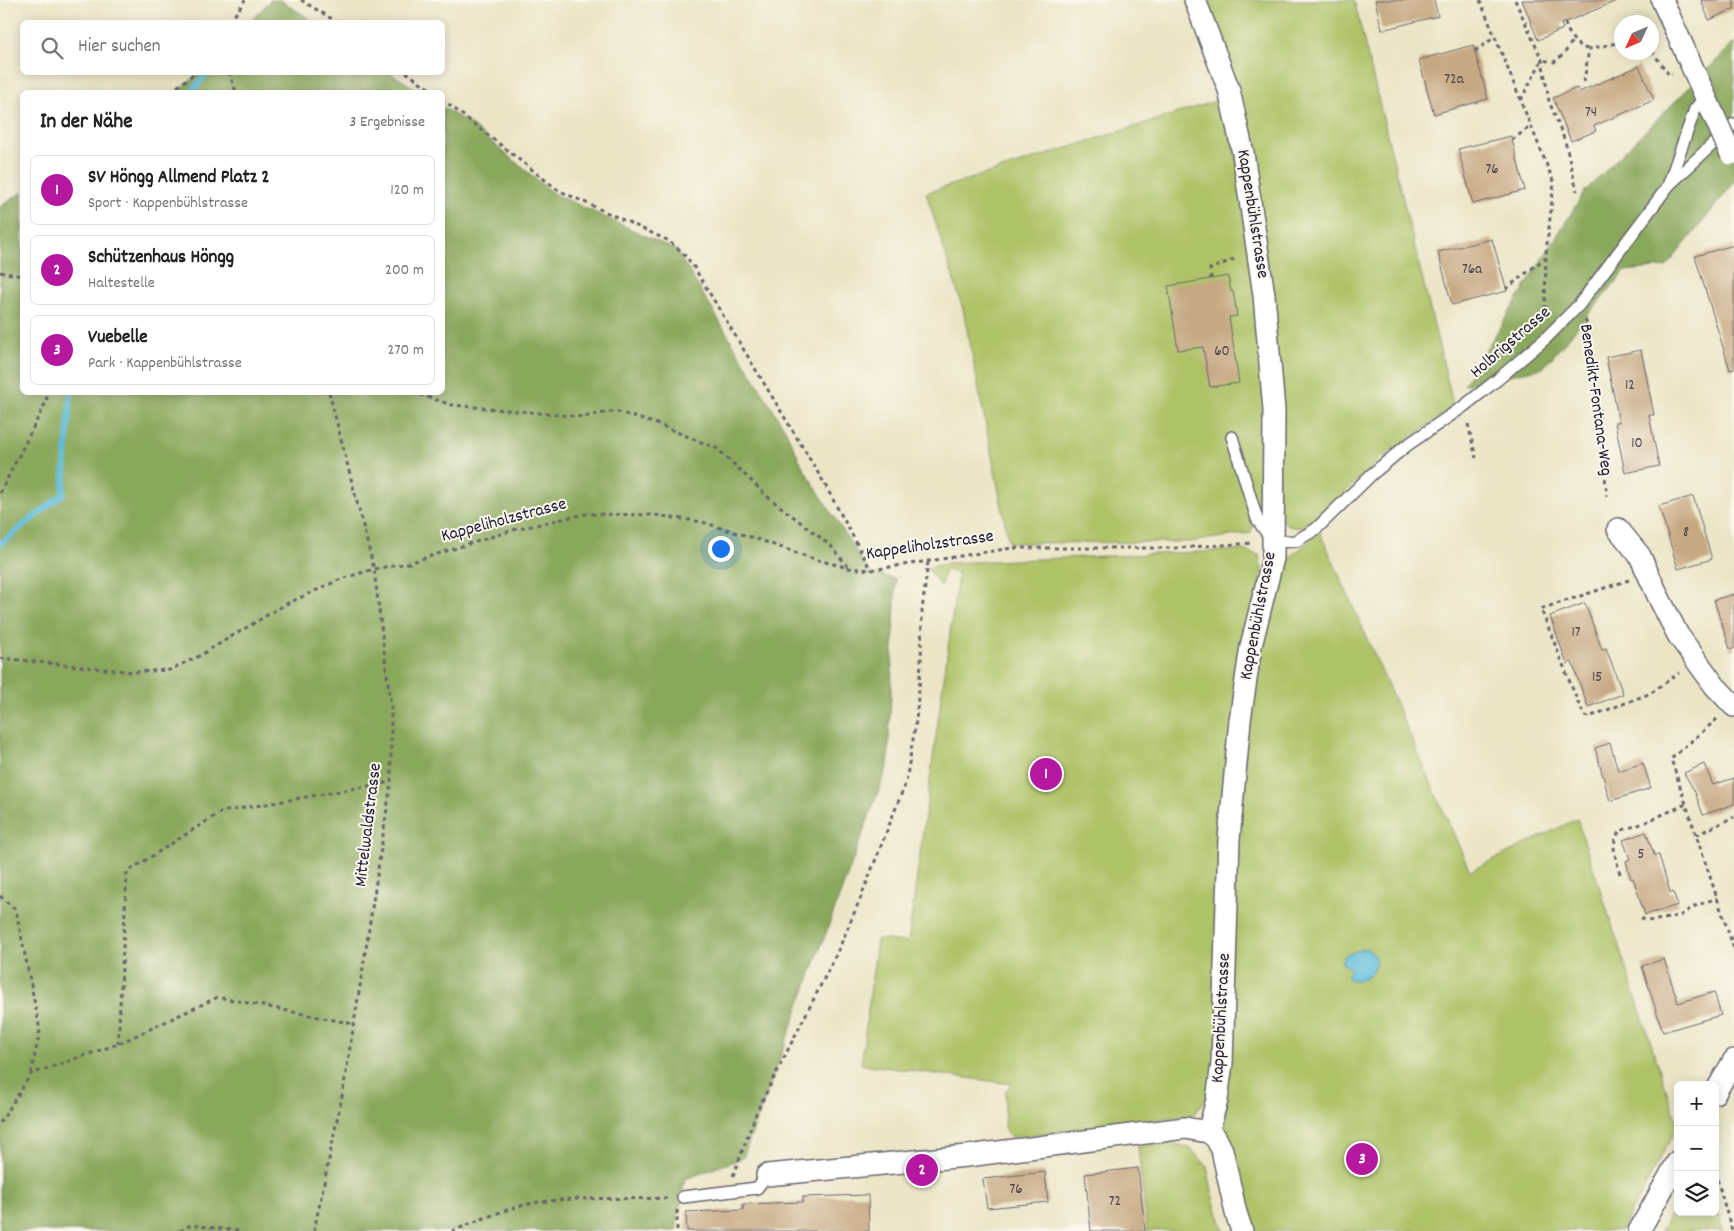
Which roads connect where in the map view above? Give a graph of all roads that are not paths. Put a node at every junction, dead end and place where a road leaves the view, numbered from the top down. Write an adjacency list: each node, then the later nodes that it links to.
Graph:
1 (1195, 0): 9 (street, Kappenbühlstrasse)
2 (1662, 0): 3 (street)
3 (1708, 103): 5 (street, bridge); 6 (lane)
4 (1734, 124): 6 (lane, Holbrigstrasse)
5 (1733, 157)
6 (1669, 185): 9 (lane, Holbrigstrasse)
7 (1232, 437): 9 (lane)
8 (1618, 529): 10 (street)
9 (1273, 542): 13 (street, Kappenbühlstrasse)
10 (1726, 712)
11 (1734, 1060): 12 (street)
12 (1719, 1086)
13 (1208, 1132): 15 (street); 17 (street)
14 (1674, 1168): 18 (street)
15 (767, 1175): 16 (lane)
16 (683, 1197)
17 (1242, 1231)
18 (1639, 1231)

